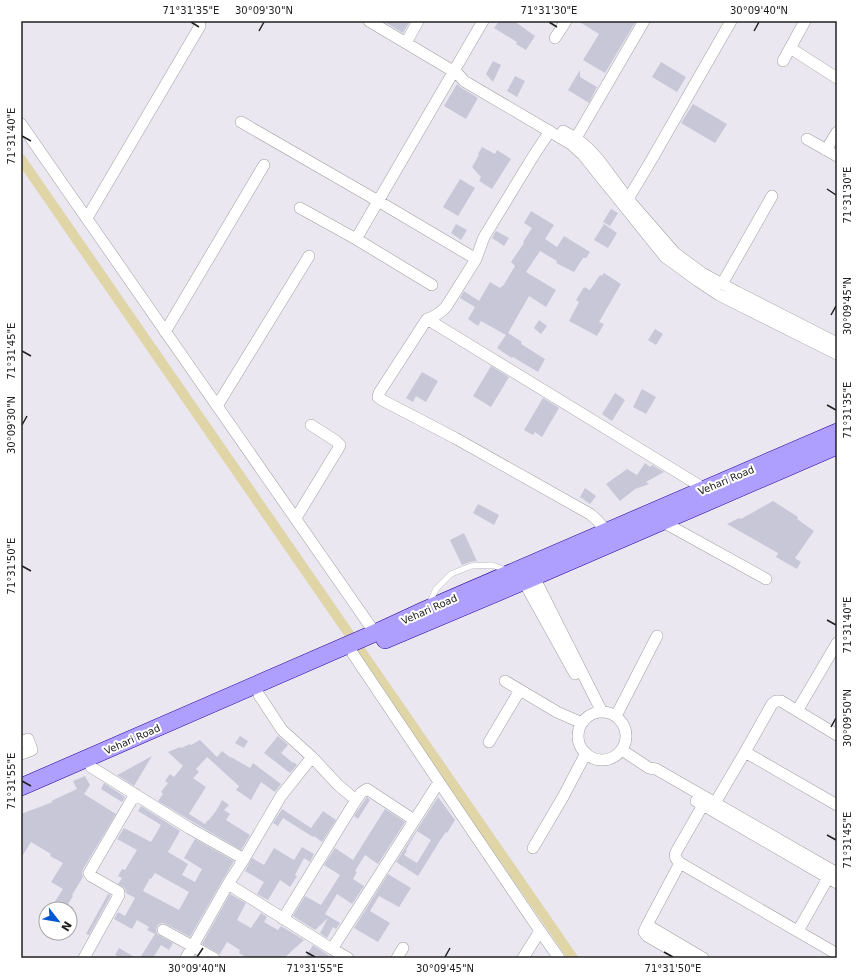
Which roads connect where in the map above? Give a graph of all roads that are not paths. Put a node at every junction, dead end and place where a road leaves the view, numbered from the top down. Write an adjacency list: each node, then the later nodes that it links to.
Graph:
1 (198, 21): 28 (street)
2 (370, 21): 10 (street)
3 (418, 21): 10 (street)
4 (483, 21): 13 (street)
5 (566, 21): 9 (street)
6 (644, 21): 20 (street)
7 (731, 21): 25 (street)
8 (805, 21): 11 (street)
9 (555, 38)
10 (406, 43): 13 (street)
11 (790, 48): 12 (street); 14 (street)
12 (783, 61)
13 (456, 72): 17 (street); 20 (street); 26 (street)
14 (837, 78)
15 (241, 122): 26 (street)
16 (21, 124): 28 (street)
17 (550, 131): 20 (street); 31 (street)
18 (837, 132): 21 (street)
19 (807, 139): 21 (street)
20 (574, 141): 25 (street); 37 (street)
21 (826, 150): 22 (street)
22 (837, 156)
23 (264, 165): 35 (street)
24 (772, 196): 32 (street)
25 (628, 199): 32 (street)
26 (378, 202): 29 (street); 31 (street)
27 (300, 208): 29 (street)
28 (87, 218): 35 (street)
29 (356, 239): 33 (street)
30 (309, 256): 38 (street)
31 (476, 259): 34 (street)
32 (722, 284): 36 (street)
33 (432, 285)
34 (426, 319): 42 (street); 45 (street)
35 (166, 332): 38 (street)
36 (837, 343)
37 (837, 354)
38 (217, 406): 43 (street)
39 (311, 425): 43 (street)
40 (837, 432): 42 (main road, Vehari Road)
41 (837, 446): 44 (main road, Vehari Road)
42 (704, 490): 45 (main road, Vehari Road)
43 (296, 518): 49 (street)
44 (663, 522): 46 (main road, Vehari Road); 47 (street)
45 (607, 532): 46 (main road, Vehari Road)
46 (523, 577): 48 (main road, Vehari Road); 48 (lane); 57 (street)
47 (766, 579)
48 (426, 616): 49 (main road, Vehari Road); 52 (main road, Vehari Road)
49 (374, 633): 70 (main road, Vehari Road)
50 (657, 636): 58 (street)
51 (837, 643): 56 (street)
52 (353, 654): 55 (main road, Vehari Road); 69 (street)
53 (505, 681): 54 (street)
54 (520, 690): 59 (street); 62 (street)
55 (259, 695): 67 (street); 68 (main road, Vehari Road)
56 (797, 711): 60 (street); 64 (street)
57 (599, 713): 58 (street); 59 (street)
58 (616, 716): 63 (street)
59 (582, 723): 65 (street)
60 (837, 735)
61 (21, 742): 66 (street)
62 (489, 742)
63 (622, 750): 65 (street); 74 (street)
64 (746, 752): 74 (street); 75 (street)
65 (586, 753): 77 (street)
66 (21, 754)
67 (312, 757): 73 (street); 78 (street)
68 (91, 767): 71 (street); 72 (main road, Vehari Road)
69 (439, 782): 76 (street); 85 (street)
70 (21, 787)
71 (135, 794): 78 (street); 91 (street)
72 (21, 798)
73 (356, 800): 76 (street); 82 (street)
74 (708, 802): 79 (street); 80 (street)
75 (837, 805)
76 (414, 820): 89 (street)
77 (533, 848)
78 (244, 859): 81 (street)
79 (680, 863): 83 (street); 86 (street)
80 (834, 876): 86 (street)
81 (228, 884): 82 (street); 87 (street)
82 (283, 919): 89 (street)
83 (646, 924): 98 (street); 99 (street)
84 (163, 930): 87 (street)
85 (540, 931): 96 (street); 97 (street)
86 (798, 932): 90 (street)
87 (193, 946): 92 (street); 93 (street)
88 (403, 948): 95 (street)
89 (332, 949): 94 (street)
90 (837, 954)
91 (85, 958)
92 (186, 958)
93 (214, 958)
94 (348, 958)
95 (397, 958)
96 (523, 958)
97 (559, 958)
98 (685, 958)
99 (703, 958)

